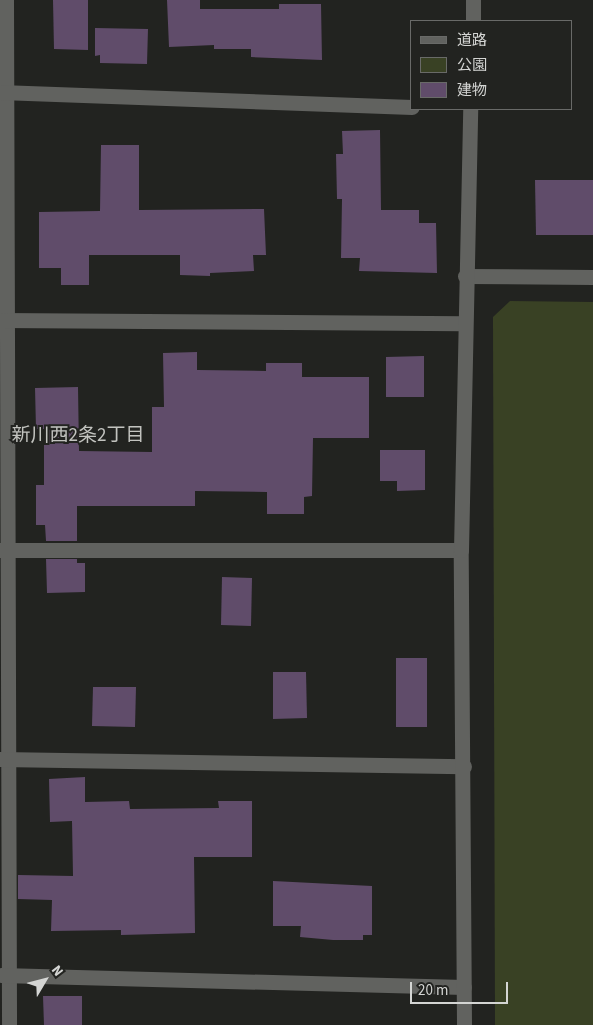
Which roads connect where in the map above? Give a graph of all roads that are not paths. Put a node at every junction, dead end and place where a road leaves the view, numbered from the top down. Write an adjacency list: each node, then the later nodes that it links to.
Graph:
1 (6, 0): 4 (street)
2 (473, 0): 3 (street)
3 (473, 20)
4 (3, 92): 5 (street); 9 (street)
5 (410, 107)
6 (470, 110): 7 (street)
7 (465, 276): 8 (street); 10 (street)
8 (593, 277)
9 (4, 320): 10 (street); 11 (street)
10 (464, 323): 12 (street)
11 (4, 550): 12 (street); 13 (street)
12 (461, 550): 14 (street)
13 (4, 759): 14 (street); 15 (street)
14 (464, 766): 16 (street)
15 (5, 975): 16 (street); 17 (street)
16 (464, 987): 18 (street)
17 (9, 1025)
18 (464, 1025)

